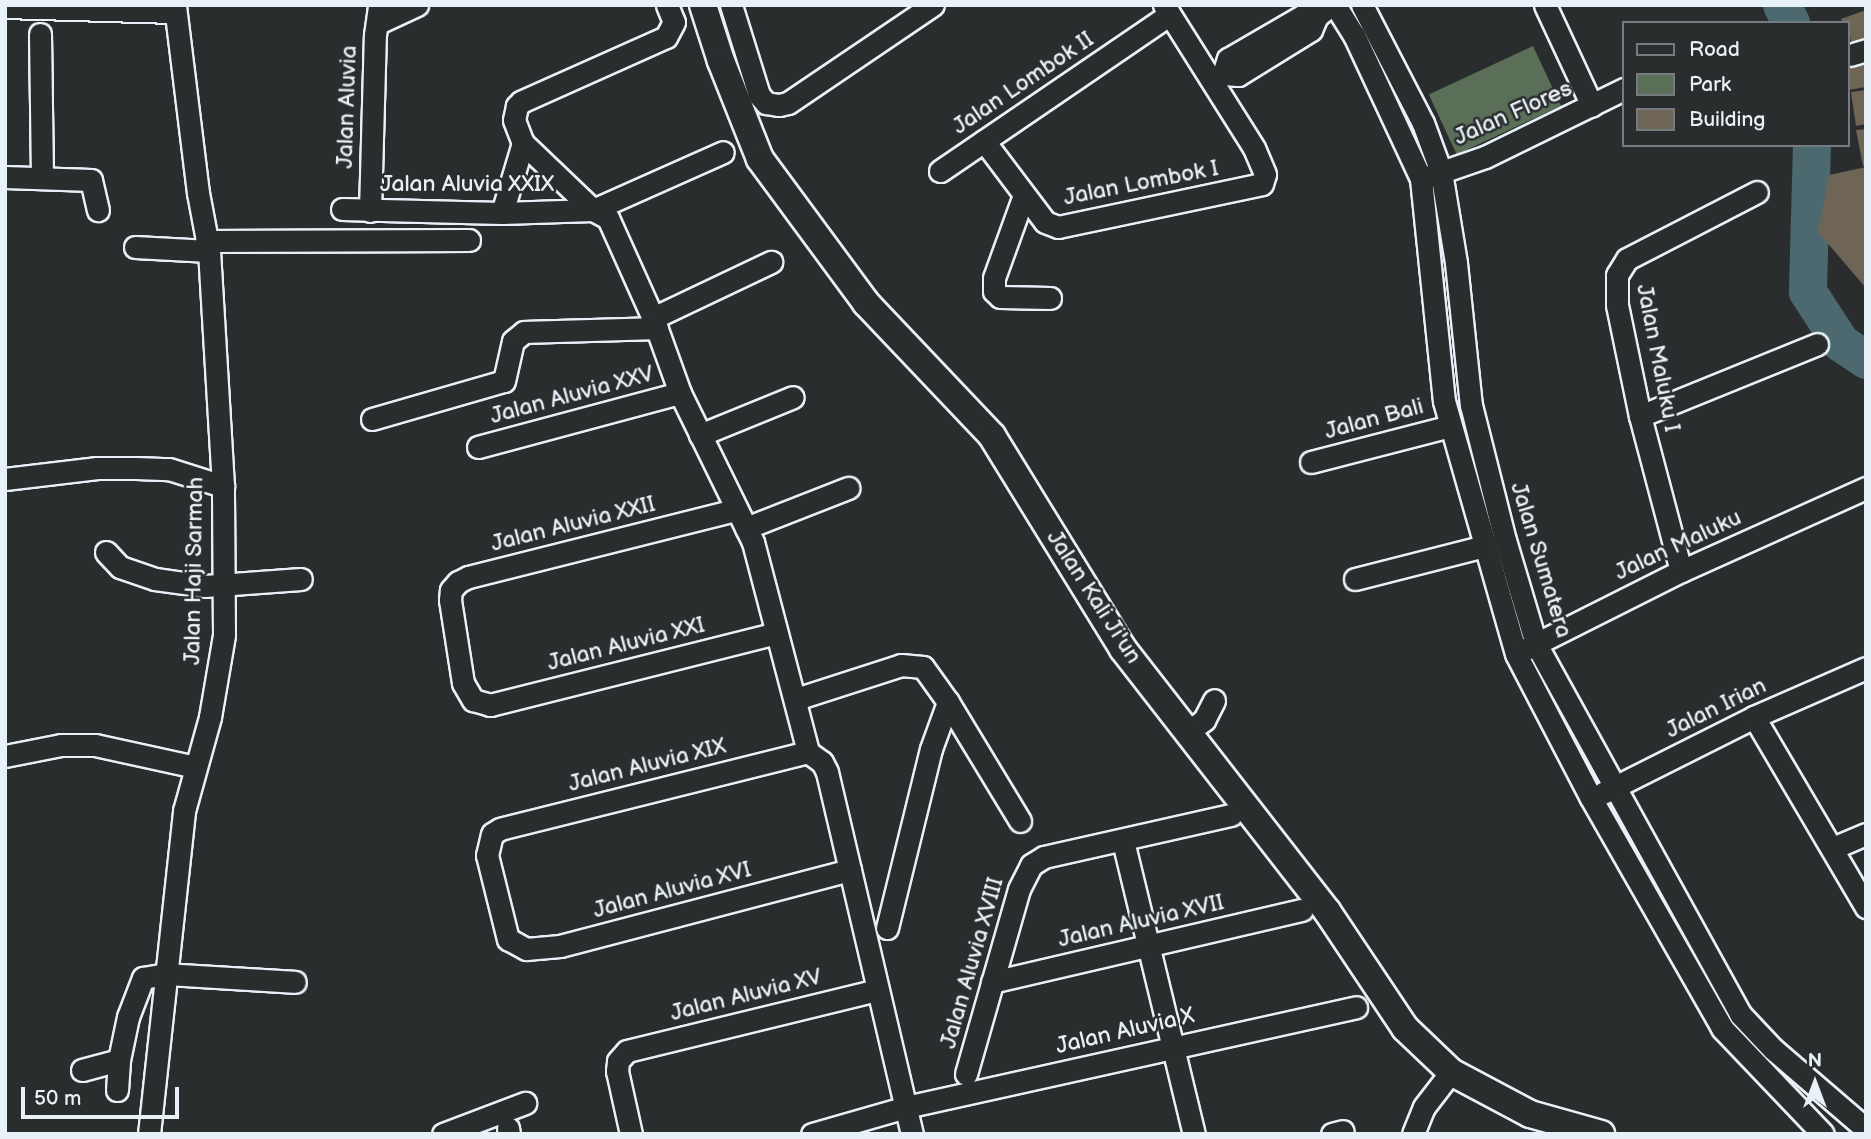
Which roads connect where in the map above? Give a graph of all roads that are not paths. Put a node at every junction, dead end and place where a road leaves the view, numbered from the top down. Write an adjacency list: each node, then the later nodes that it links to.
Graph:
1 (416, 5): 12 (street)
2 (667, 5): 18 (street)
3 (703, 5): 66 (street, Jalan Kali Ji'un)
4 (731, 5): 5 (street)
5 (933, 5)
6 (1362, 5): 21 (street, Jalan Sumatera)
7 (1545, 5): 16 (street)
8 (5, 7): 9 (street)
9 (175, 8): 32 (street, Jalan Haji Sarmah)
10 (1328, 9): 14 (street); 21 (street, Jalan Sumatera)
11 (1167, 10): 14 (street); 17 (street, Jalan Lombok II)
12 (378, 14): 29 (street, Jalan Aluvia)
13 (40, 34): 23 (street)
14 (1218, 76): 25 (street, Jalan Lombok I)
15 (1622, 90): 16 (street, Jalan Flores)
16 (1592, 106): 21 (street, Jalan Flores)
17 (984, 141): 20 (street, Jalan Lombok II); 25 (street, Jalan Lombok I)
18 (523, 143): 28 (street); 30 (street)
19 (723, 152): 28 (street)
20 (940, 171)
21 (1431, 176): 42 (street, Jalan Sumatera); 58 (street, Jalan Sumatera)
22 (5, 177): 23 (street)
23 (42, 177): 27 (street)
24 (1757, 192): 40 (street, Jalan Maluku I)
25 (1024, 195): 35 (street)
26 (342, 209): 29 (street, Jalan Aluvia XXIX)
27 (98, 210)
28 (593, 210): 30 (street, Jalan Aluvia XXIX); 36 (street)
29 (370, 211): 30 (street, Jalan Aluvia XXIX)
30 (502, 213)
31 (469, 240): 32 (street)
32 (208, 246): 33 (street); 47 (street, Jalan Haji Sarmah)
33 (135, 247)
34 (771, 262): 36 (street)
35 (1050, 299)
36 (655, 323): 38 (street); 41 (street)
37 (1817, 344): 40 (street)
38 (680, 393): 43 (street); 44 (street, Jalan Aluvia XXV)
39 (793, 397): 43 (street)
40 (1640, 416): 53 (street, Jalan Maluku I)
41 (372, 419)
42 (1450, 426): 45 (street, Jalan Bali); 51 (street, Jalan Sumatera)
43 (700, 435): 50 (street)
44 (478, 447)
45 (1311, 462)
46 (5, 479): 47 (street)
47 (223, 486): 56 (street, Jalan Haji Sarmah)
48 (848, 488): 50 (street)
49 (1866, 488): 53 (street, Jalan Maluku)
50 (741, 519): 57 (street); 64 (street, Jalan Aluvia XXII)
51 (1484, 546): 55 (street); 59 (street, Jalan Sumatera)
52 (106, 552): 56 (street)
53 (1681, 571): 58 (street, Jalan Maluku)
54 (300, 579): 56 (street)
55 (1355, 579)
56 (223, 583): 69 (street, Jalan Haji Sarmah)
57 (776, 634): 61 (street); 64 (street, Jalan Aluvia XXI)
58 (1536, 643): 59 (street, Jalan Maluku); 70 (street, Jalan Sumatera)
59 (1516, 654): 71 (street, Jalan Sumatera)
60 (1866, 668): 65 (street, Jalan Irian)
61 (796, 699): 63 (street); 67 (street)
62 (1214, 700): 66 (street)
63 (948, 702): 73 (street); 80 (street)
64 (490, 705)
65 (1754, 718): 70 (street, Jalan Irian); 76 (street)
66 (1189, 731): 91 (street, Jalan Kali Ji'un)
67 (808, 752): 77 (street); 81 (street, Jalan Aluvia XIX)
68 (5, 755): 69 (street)
69 (196, 768): 83 (street, Jalan Haji Sarmah)
70 (1613, 788): 71 (street, Jalan Irian); 96 (street, Jalan Sumatera)
71 (1591, 798): 105 (street, Jalan Sumatera)
72 (1231, 815): 75 (street, Jalan Aluvia XVIII)
73 (1020, 821)
74 (1866, 834): 76 (street)
75 (1123, 841): 82 (street); 85 (street, Jalan Aluvia XVIII)
76 (1833, 848): 78 (street)
77 (850, 870): 81 (street, Jalan Aluvia XVI); 86 (street)
78 (1866, 907)
79 (1302, 910): 82 (street, Jalan Aluvia XVII)
80 (887, 928)
81 (508, 939)
82 (1148, 946): 85 (street, Jalan Aluvia XVII); 88 (street)
83 (166, 974): 84 (street); 89 (street); 97 (street, Jalan Haji Sarmah)
84 (295, 982)
85 (992, 982): 92 (street, Jalan Aluvia XVIII)
86 (877, 990): 95 (street); 99 (street, Jalan Aluvia XV)
87 (1356, 1007): 88 (street, Jalan Aluvia X)
88 (1173, 1048): 95 (street, Jalan Aluvia X); 102 (street)
89 (118, 1060): 90 (street); 93 (street)
90 (82, 1070)
91 (1451, 1072): 103 (street); 104 (street, Jalan Kali Ji'un)
92 (966, 1074)
93 (117, 1090)
94 (525, 1103): 98 (street)
95 (906, 1107): 100 (street, Jalan Aluvia X); 101 (street)
96 (1866, 1129)
97 (149, 1134)
98 (443, 1134)
99 (631, 1134)
100 (812, 1134)
101 (912, 1134)
102 (1194, 1134)
103 (1413, 1134)
104 (1601, 1134)
105 (1823, 1134)

